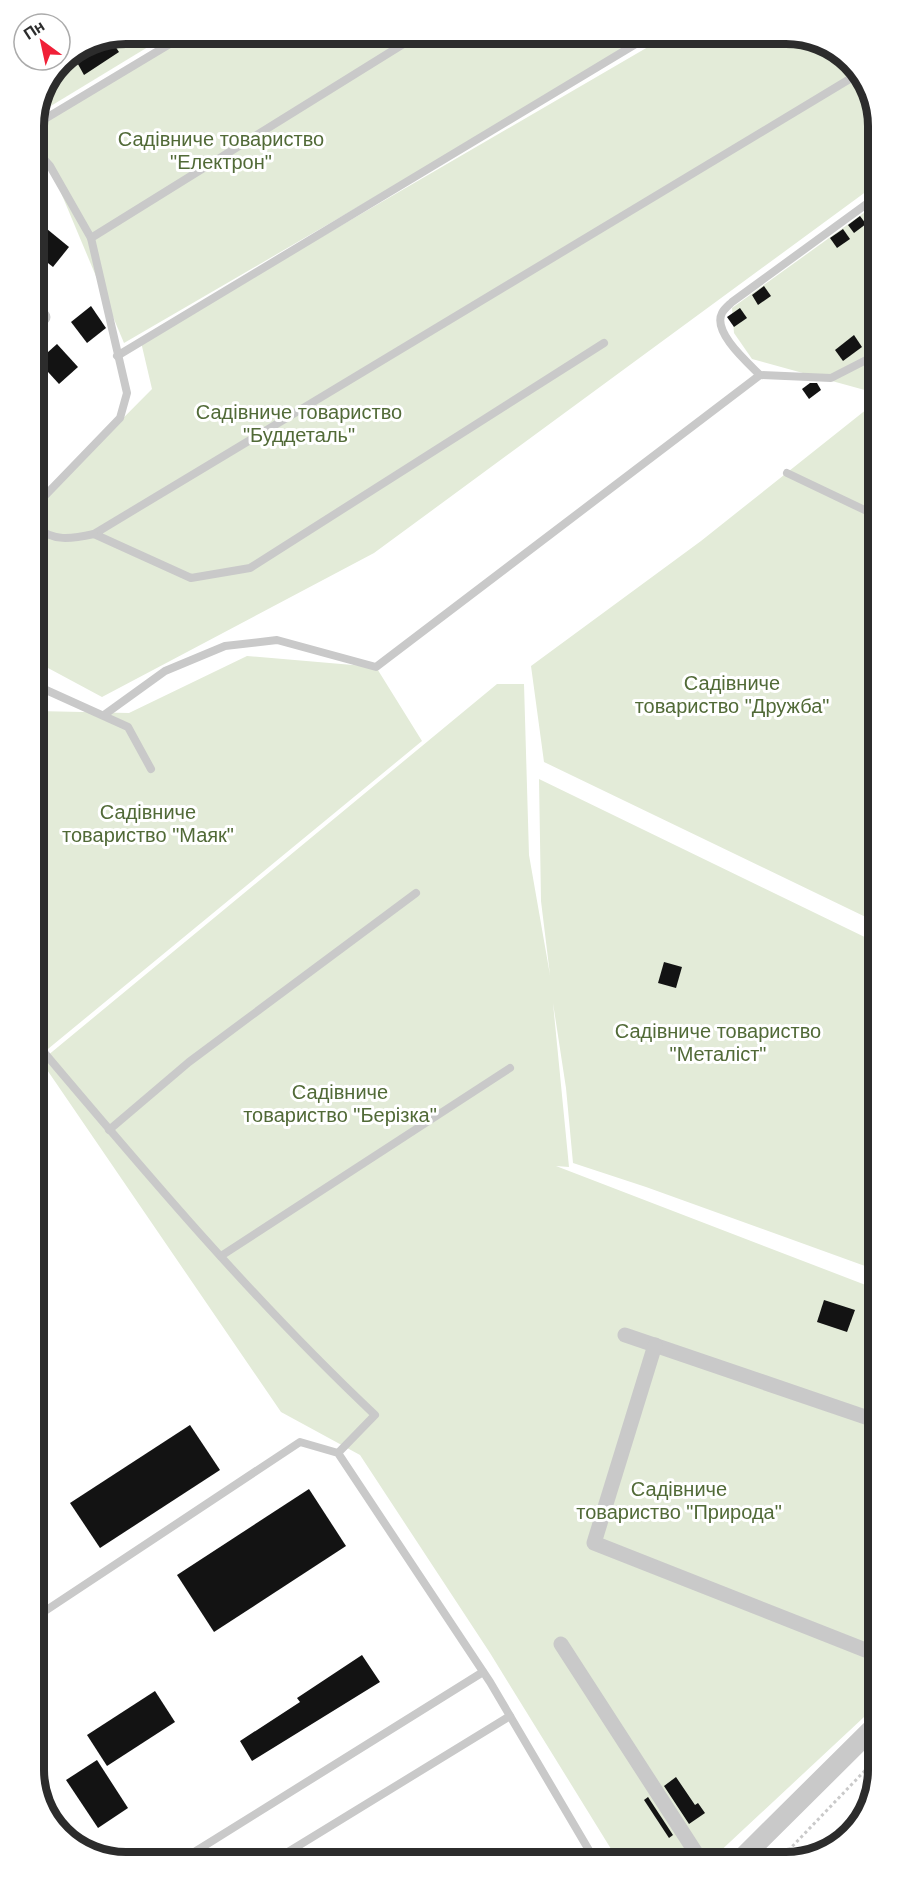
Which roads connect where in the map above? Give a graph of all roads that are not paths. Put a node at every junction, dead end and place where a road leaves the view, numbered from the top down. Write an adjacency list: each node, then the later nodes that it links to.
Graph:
1 (170, 44): 5 (lane)
2 (403, 44): 8 (lane)
3 (636, 44): 10 (lane)
4 (851, 78): 17 (lane)
5 (44, 119)
6 (44, 159): 8 (lane)
7 (868, 203): 12 (lane)
8 (91, 238): 10 (lane)
9 (604, 343): 17 (lane)
10 (117, 356): 14 (lane)
11 (868, 359): 12 (lane)
12 (760, 375): 19 (lane)
13 (787, 473): 15 (lane)
14 (44, 497)
15 (868, 512)
16 (44, 534): 17 (lane)
17 (94, 534)
18 (44, 689): 19 (lane)
19 (104, 716): 20 (lane)
20 (151, 769)
21 (416, 893): 24 (lane)
22 (44, 1052): 24 (lane)
23 (510, 1068): 25 (lane)
24 (109, 1130): 25 (lane)
25 (221, 1256): 29 (lane)
26 (625, 1335): 27 (street)
27 (655, 1345): 28 (street); 32 (street)
28 (868, 1418)
29 (338, 1453): 30 (lane); 33 (lane)
30 (44, 1612)
31 (561, 1644): 39 (street)
32 (868, 1651)
33 (483, 1672): 34 (lane); 36 (lane)
34 (510, 1716): 37 (lane); 38 (lane)
35 (868, 1740): 40 (street)
36 (198, 1850)
37 (289, 1851)
38 (590, 1852)
39 (695, 1852)
40 (748, 1852)

